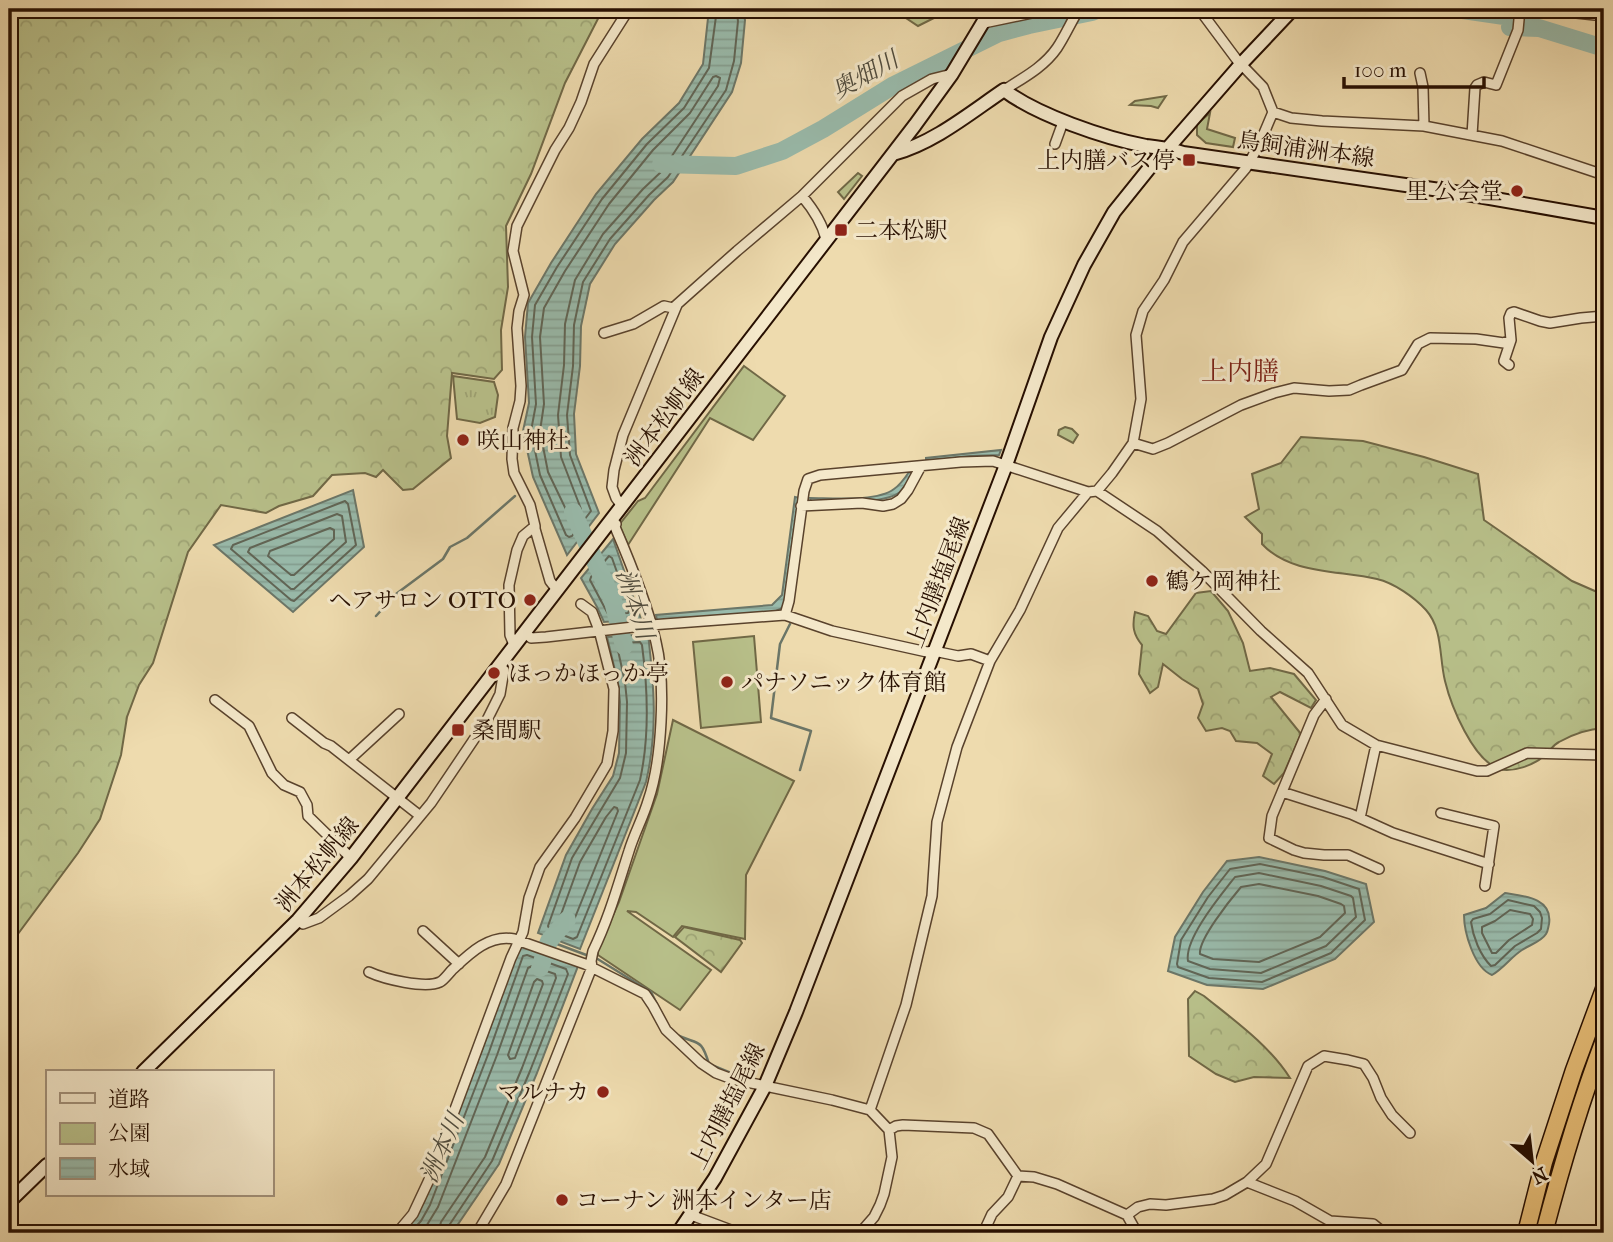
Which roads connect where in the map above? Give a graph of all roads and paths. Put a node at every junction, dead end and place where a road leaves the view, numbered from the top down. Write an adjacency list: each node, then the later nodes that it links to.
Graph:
1 (629, 9): 40 (street)
2 (991, 9): 11 (main road)
3 (1051, 9): 9 (street)
4 (1079, 9): 15 (street)
5 (1199, 9): 12 (street)
6 (1293, 9): 12 (main road)
7 (1520, 9): 19 (street)
8 (1541, 9): 10 (street)
9 (1027, 11): 11 (street)
10 (1604, 16)
11 (981, 27): 14 (main road)
12 (1242, 63): 16 (street); 21 (main road)
13 (1420, 73): 18 (street)
14 (952, 74): 22 (main road); 25 (street)
15 (1004, 90): 17 (main road); 22 (main road)
16 (1273, 112): 18 (street); 23 (street)
17 (1063, 122): 20 (street); 21 (main road)
18 (1424, 126): 19 (street)
19 (1472, 135): 24 (street)
20 (1055, 144)
21 (1168, 148): 23 (main road, 鳥飼浦洲本線); 34 (main road, 上内膳塩尾線)
22 (893, 154): 27 (main road, 洲本松帆線)
23 (1249, 162): 26 (main road, 鳥飼浦洲本線); 33 (street)
24 (1604, 175)
25 (803, 196): 27 (street); 28 (street)
26 (1604, 218)
27 (826, 239): 37 (main road, 洲本松帆線)
28 (677, 304): 30 (street); 37 (street)
29 (1604, 316): 31 (street)
30 (604, 333)
31 (1511, 340): 32 (street); 33 (street)
32 (1509, 365)
33 (1133, 443): 36 (street)
34 (1006, 465): 35 (street); 36 (street); 48 (main road, 上内膳塩尾線)
35 (921, 466): 38 (street); 38 (street)
36 (1092, 491): 49 (street); 51 (street)
37 (622, 506): 39 (main road, 洲本松帆線)
38 (802, 506): 43 (street)
39 (612, 523): 41 (main road, 洲本松帆線); 44 (street)
40 (535, 526): 41 (street); 47 (street)
41 (560, 586): 46 (main road, 洲本松帆線)
42 (581, 604): 45 (street)
43 (785, 615): 44 (street); 48 (street)
44 (649, 625): 45 (street); 71 (street)
45 (601, 630): 46 (street); 69 (street)
46 (524, 632): 47 (main road, 洲本松帆線)
47 (514, 645): 50 (main road, 洲本松帆線)
48 (934, 651): 49 (street); 76 (main road, 上内膳塩尾線)
49 (990, 661): 77 (street)
50 (499, 666): 59 (main road, 洲本松帆線); 61 (street)
51 (1326, 699): 55 (street); 58 (street)
52 (215, 700): 63 (street)
53 (399, 714): 57 (street)
54 (292, 718): 57 (street)
55 (1376, 744): 56 (street); 62 (street)
56 (1604, 755)
57 (349, 760): 59 (street)
58 (1282, 792): 62 (street); 65 (street)
59 (397, 798): 61 (street); 63 (main road, 洲本松帆線)
60 (1441, 813): 64 (street)
61 (419, 815): 67 (street)
62 (1360, 818): 64 (street)
63 (351, 859): 67 (main road, 洲本松帆線)
64 (1489, 864): 66 (street)
65 (1378, 869)
66 (1485, 886)
67 (298, 920): 75 (main road, 洲本松帆線)
68 (422, 931): 70 (street)
69 (521, 941): 70 (street); 71 (street); 87 (street)
70 (459, 964): 72 (street)
71 (589, 964): 76 (street); 88 (street)
72 (369, 972)
73 (1604, 989): 94 (highway)
74 (1604, 1040): 95 (highway)
75 (144, 1070)
76 (765, 1086): 77 (street); 84 (main road, 上内膳塩尾線)
77 (870, 1110): 78 (street)
78 (889, 1130): 81 (street); 91 (street)
79 (1410, 1133): 82 (street)
80 (46, 1166): 83 (main road)
81 (1018, 1176): 85 (street); 86 (street)
82 (1247, 1182): 85 (street); 93 (street)
83 (9, 1202)
84 (691, 1215): 89 (main road, 上内膳塩尾線); 90 (street)
85 (1127, 1215): 92 (street)
86 (987, 1231)
87 (397, 1233)
88 (477, 1233)
89 (678, 1233)
90 (737, 1233)
91 (860, 1233)
92 (1137, 1233)
93 (1384, 1233)
94 (1526, 1233)
95 (1544, 1233)

